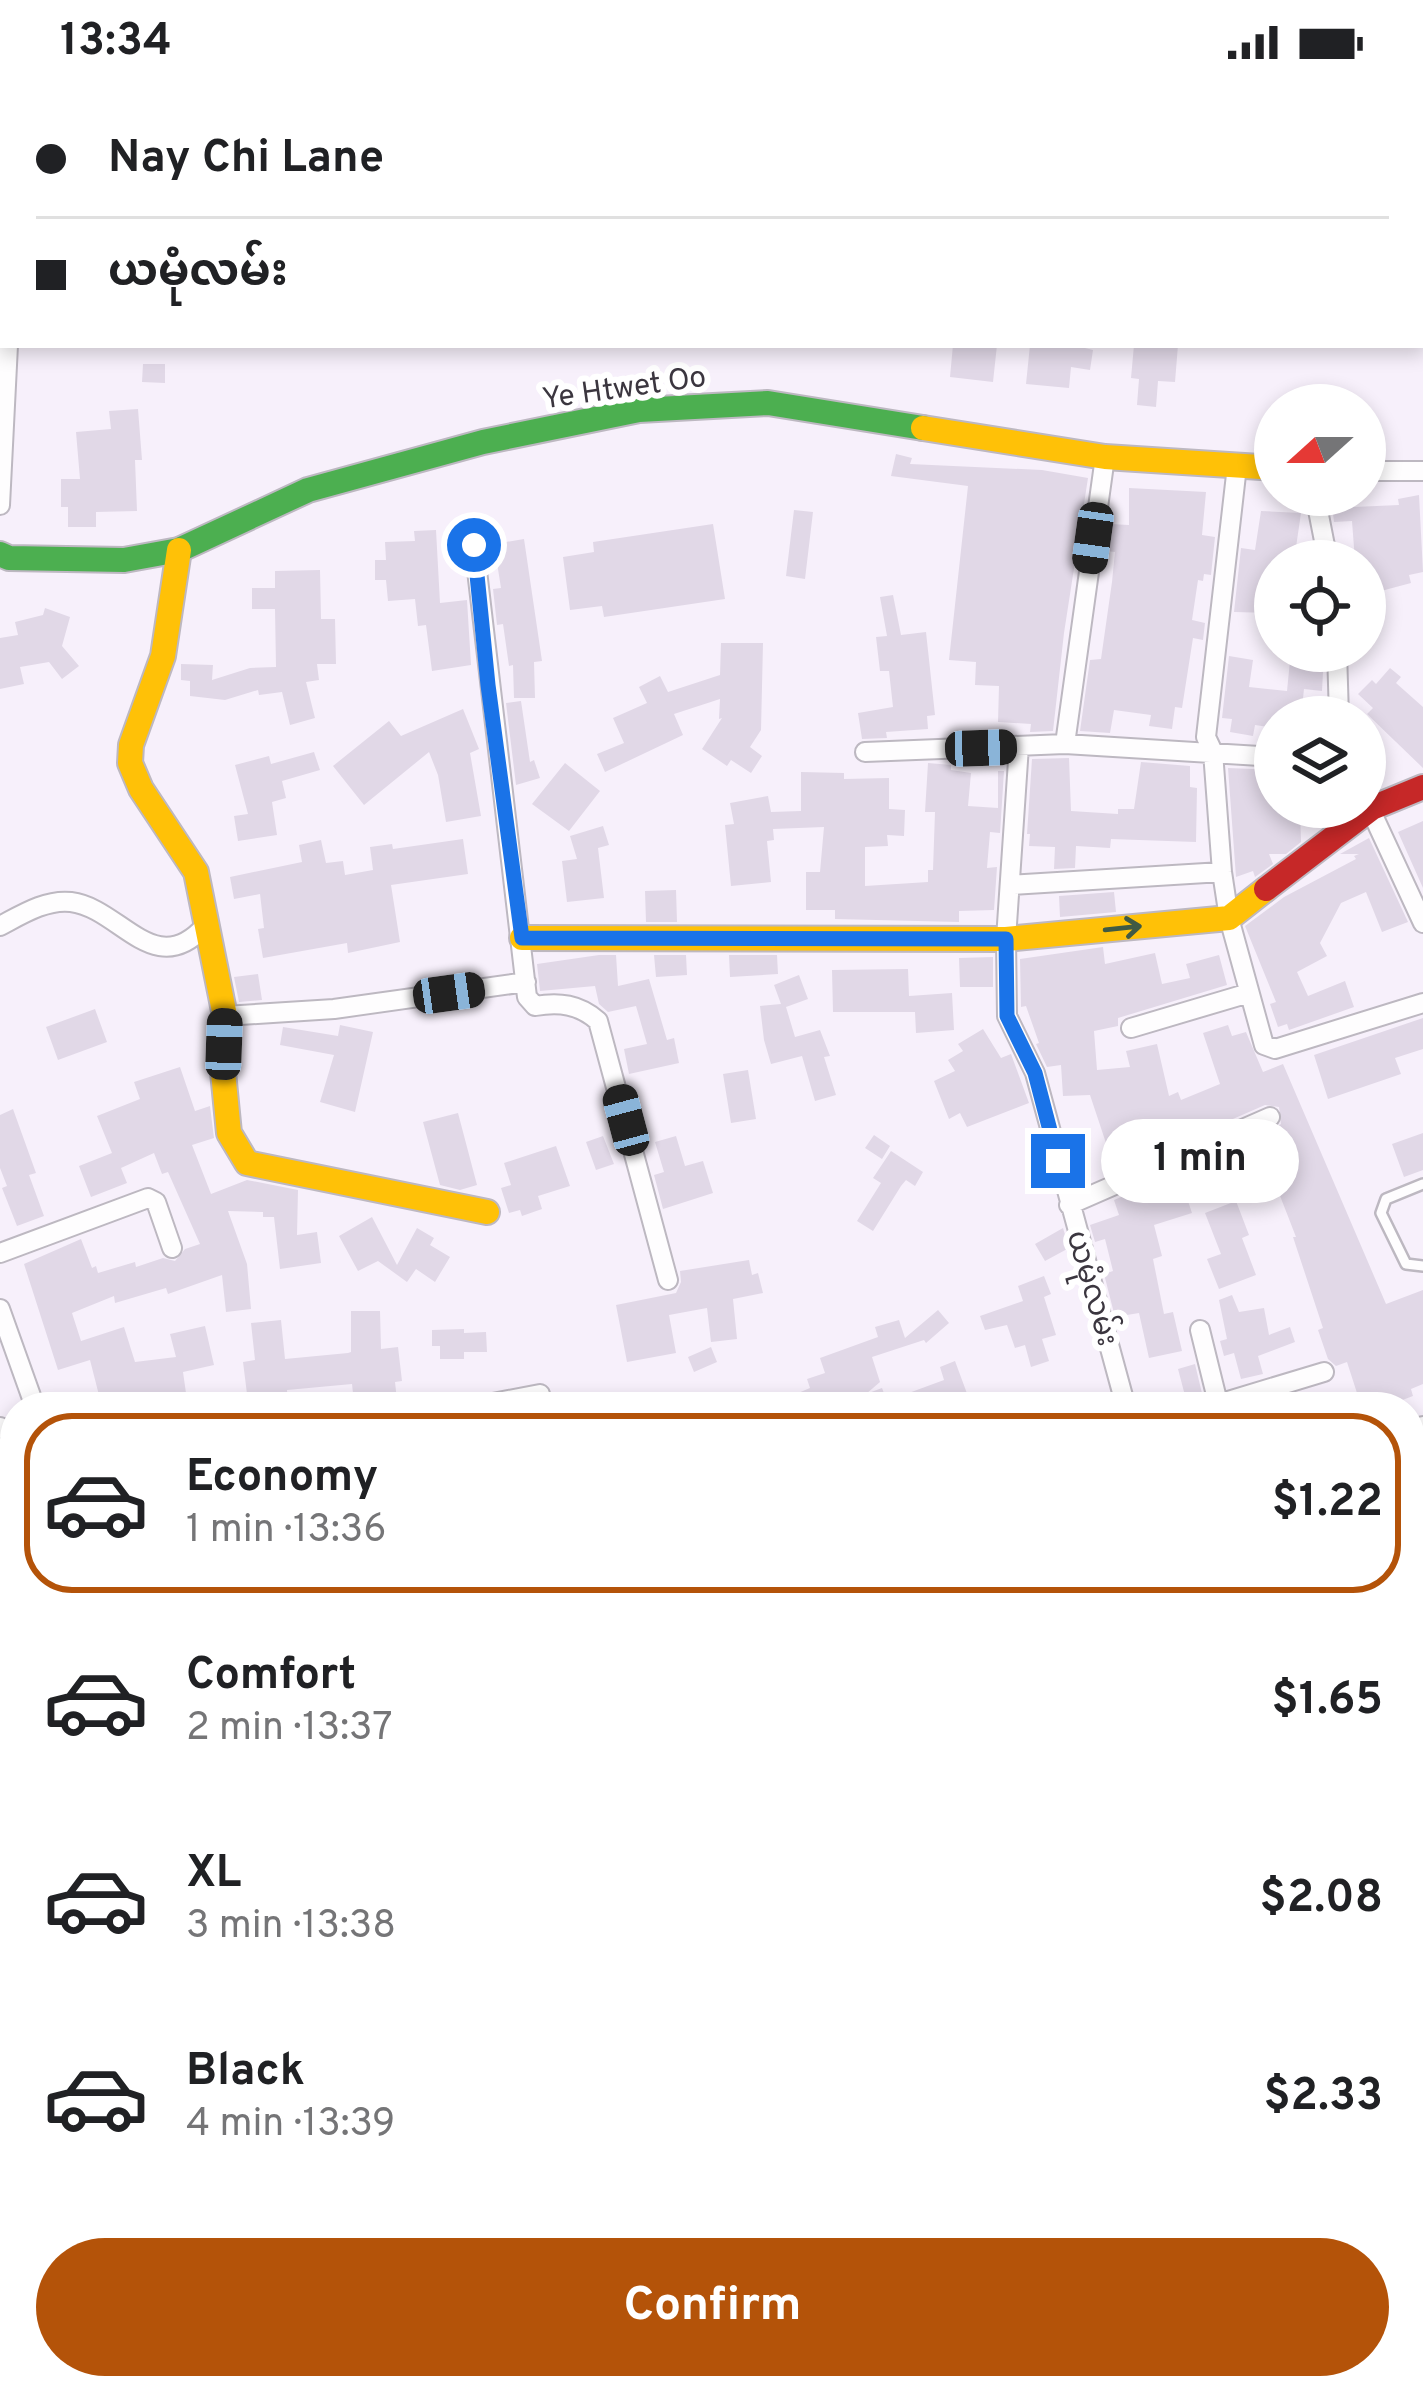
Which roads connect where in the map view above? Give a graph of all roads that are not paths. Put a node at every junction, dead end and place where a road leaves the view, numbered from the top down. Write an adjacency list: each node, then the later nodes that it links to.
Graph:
1 (8, 348): 7 (street)
2 (1105, 457): 3 (street, Ye Htwet Oo); 9 (street, Ye Htwet Oo); 11 (street)
3 (1237, 466): 4 (street, Ye Htwet Oo); 14 (street)
4 (1254, 467)
5 (1386, 471): 6 (street)
6 (1423, 471)
7 (0, 506)
8 (474, 545): 26 (street)
9 (179, 550): 10 (street, Ye Htwet Oo); 25 (street)
10 (3, 558)
11 (1065, 744): 12 (street); 14 (street)
12 (1019, 746): 13 (street); 21 (street, ယမုံလမ်း)
13 (865, 752)
14 (1214, 752): 15 (street); 20 (street)
15 (1254, 755)
16 (1423, 787): 17 (street)
17 (1386, 798)
18 (1339, 828): 22 (street)
19 (1380, 828): 23 (street)
20 (1222, 872): 21 (street); 22 (street)
21 (1010, 884): 27 (street, ယမုံလမ်း)
22 (1229, 918): 27 (street, one-way to 22); 29 (street)
23 (1423, 923)
24 (0, 926): 25 (street)
25 (204, 926): 31 (street)
26 (522, 938): 27 (street); 28 (street)
27 (1006, 939): 35 (street, ယမုံလမ်း)
28 (526, 982): 31 (street); 40 (street)
29 (1249, 993): 30 (street); 32 (street)
30 (1423, 1003)
31 (224, 1016): 36 (street)
32 (1131, 1028)
33 (1270, 1117): 35 (street)
34 (1423, 1184): 39 (lane)
35 (1070, 1205): 45 (street, ယမုံလမ်း)
36 (487, 1212)
37 (172, 1248): 38 (street)
38 (0, 1253)
39 (1423, 1266)
40 (668, 1280)
41 (0, 1309): 44 (street)
42 (1201, 1330): 46 (street)
43 (1324, 1372): 47 (street)
44 (30, 1392)
45 (1122, 1392)
46 (1216, 1392)
47 (1262, 1392)

